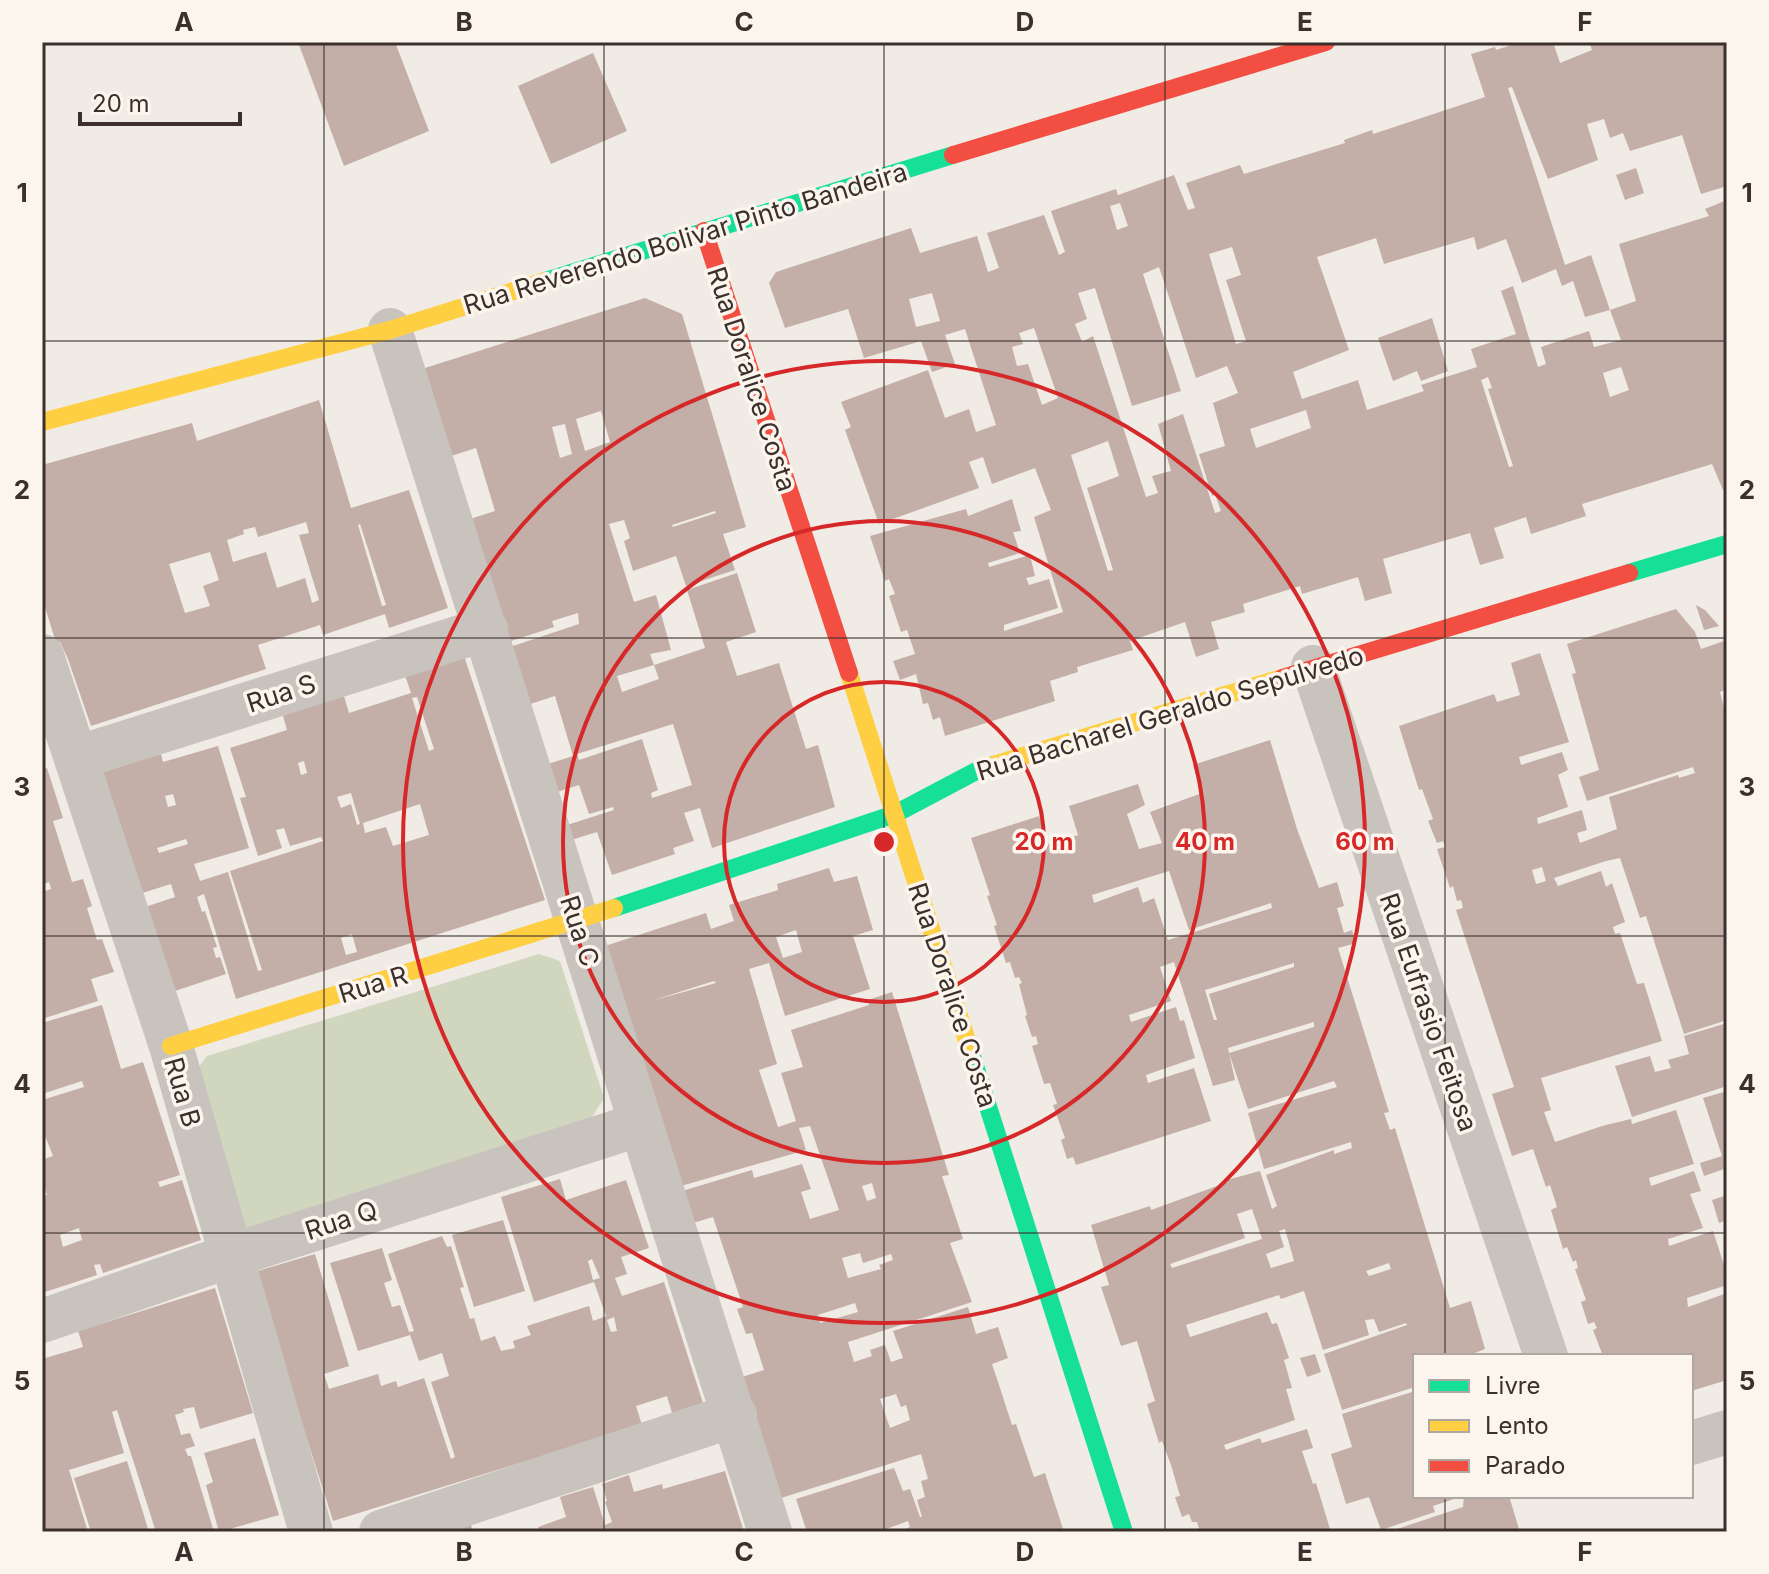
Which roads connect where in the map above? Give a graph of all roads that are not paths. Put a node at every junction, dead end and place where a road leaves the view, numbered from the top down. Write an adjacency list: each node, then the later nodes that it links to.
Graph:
1 (1326, 42): 2 (street, Rua Reverendo Bolivar Pinto Bandeira)
2 (704, 231): 3 (street, Rua Reverendo Bolivar Pinto Bandeira); 10 (street, Rua Doralice Costa)
3 (390, 330): 4 (street, Rua Reverendo Bolivar Pinto Bandeira); 6 (street, Rua C)
4 (42, 422)
5 (1716, 555): 8 (street, Rua Bacharel Geraldo Sepulvedo)
6 (486, 629): 9 (street, Rua S); 11 (street, Rua C)
7 (42, 656): 9 (street, Rua B)
8 (1313, 667): 10 (street, Rua Bacharel Geraldo Sepulvedo); 16 (street, Rua Eufrasio Feitosa)
9 (76, 758): 12 (street, Rua B)
10 (895, 814): 11 (street, Rua Bacharel Geraldo Sepulvedo); 23 (street, Rua Doralice Costa)
11 (576, 921): 12 (street, Rua R); 13 (street, Rua C)
12 (171, 1046): 14 (street, Rua B)
13 (641, 1124): 14 (street, Rua Q); 17 (street, Rua C)
14 (230, 1256): 15 (street, Rua Q); 20 (street, Rua B)
15 (42, 1321)
16 (1545, 1354)
17 (735, 1415): 21 (street); 22 (street, Rua C)
18 (1727, 1432): 19 (street)
19 (1693, 1442)
20 (311, 1532)
21 (381, 1532)
22 (770, 1532)
23 (1124, 1532)

